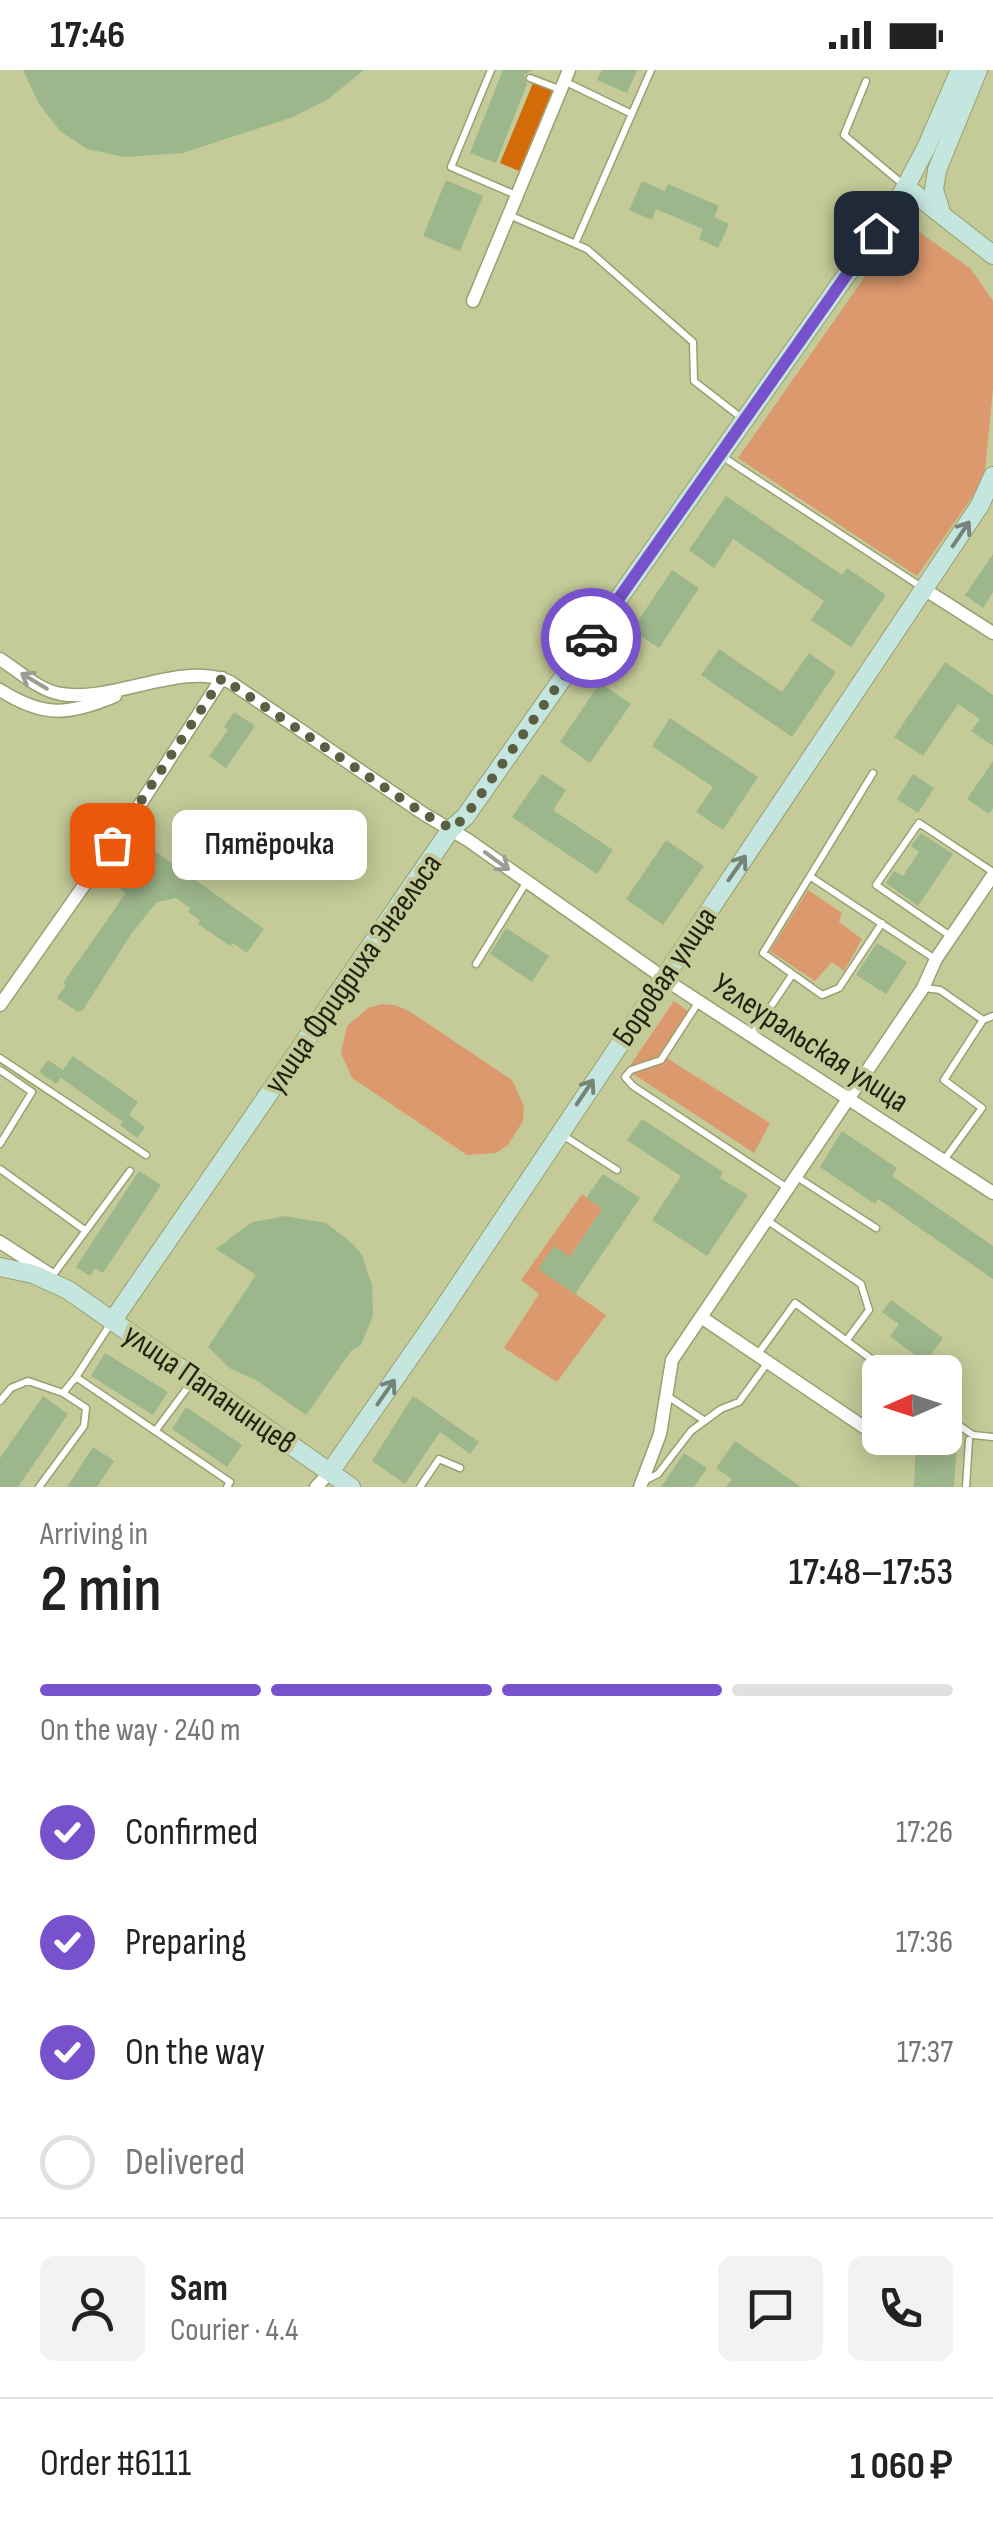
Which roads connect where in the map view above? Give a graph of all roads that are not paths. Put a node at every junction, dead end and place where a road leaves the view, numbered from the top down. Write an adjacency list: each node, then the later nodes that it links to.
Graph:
1 (491, 70): 10 (lane)
2 (651, 70): 7 (lane)
3 (966, 75): 8 (street); 9 (street)
4 (530, 78): 5 (lane)
5 (565, 80): 7 (lane); 10 (street)
6 (866, 81): 9 (lane)
7 (632, 114): 13 (lane)
8 (944, 151): 9 (street); 11 (street)
9 (906, 187): 11 (street); 16 (street, улица Фридриха Энгельса)
10 (516, 194): 12 (street)
11 (941, 212): 14 (street)
12 (508, 214): 13 (lane); 15 (street)
13 (576, 244): 16 (lane)
14 (991, 248)
15 (473, 300)
16 (744, 420): 17 (street, улица Фридриха Энгельса)
17 (720, 454): 19 (lane); 26 (street, улица Фридриха Энгельса)
18 (993, 476): 19 (street, Боровая улица, one-way to 18)
19 (924, 589): 20 (street); 35 (street, Боровая улица, one-way to 19)
20 (989, 628)
21 (0, 659): 23 (street, one-way to 21)
22 (222, 678): 23 (street); 26 (street, Углеуральская улица); 38 (street)
23 (141, 686): 24 (street)
24 (0, 690)
25 (872, 773): 28 (lane)
26 (452, 829): 29 (street, Углеуральская улица, one-way to 29); 62 (street, улица Фридриха Энгельса)
27 (993, 874): 31 (street); 31 (lane)
28 (811, 876): 30 (lane); 34 (lane)
29 (526, 883): 33 (lane); 35 (street, Углеуральская улица)
30 (882, 923): 32 (lane); 34 (lane)
31 (952, 936): 32 (street)
32 (936, 959): 36 (street)
33 (476, 964)
34 (792, 975): 41 (lane)
35 (662, 977): 37 (street, Углеуральская улица); 45 (street, Боровая улица, one-way to 35)
36 (923, 988): 40 (lane); 44 (street)
37 (698, 1002): 41 (street, Углеуральская улица); 52 (lane)
38 (0, 1006)
39 (993, 1016): 40 (lane)
40 (983, 1020): 48 (lane)
41 (751, 1037): 44 (street, Углеуральская улица)
42 (0, 1058): 47 (lane)
43 (0, 1070): 46 (lane)
44 (848, 1101): 48 (street, Углеуральская улица); 52 (street)
45 (559, 1132): 50 (lane); 78 (street, Боровая улица, one-way to 45)
46 (0, 1144)
47 (146, 1154)
48 (944, 1160): 53 (street, Углеуральская улица)
49 (0, 1169): 56 (lane)
50 (616, 1170)
51 (130, 1171): 56 (lane)
52 (793, 1183): 54 (street); 55 (lane)
53 (993, 1193)
54 (768, 1220): 61 (street); 63 (lane)
55 (876, 1228)
56 (86, 1232): 59 (lane)
57 (0, 1242): 59 (street, улица Папанинцев)
58 (0, 1267): 60 (street, улица Папанинцев)
59 (52, 1276): 60 (street, улица Папанинцев)
60 (68, 1290): 62 (street, улица Папанинцев)
61 (702, 1317): 65 (street); 69 (street)
62 (113, 1320): 66 (lane); 67 (street, улица Папанинцев)
63 (846, 1341): 64 (lane); 65 (lane)
64 (865, 1355)
65 (763, 1358): 71 (lane); 72 (street)
66 (76, 1377): 68 (lane); 74 (lane)
67 (195, 1378): 74 (lane); 78 (street, улица Папанинцев)
68 (63, 1394): 70 (lane); 80 (lane)
69 (666, 1395): 71 (lane); 79 (street)
70 (0, 1401)
71 (705, 1421): 79 (lane)
72 (862, 1426)
73 (962, 1428): 75 (lane)
74 (156, 1430): 81 (lane)
75 (993, 1436)
76 (969, 1440): 85 (lane)
77 (460, 1468): 84 (lane)
78 (330, 1472): 82 (street); 83 (street, улица Папанинцев)
79 (640, 1485)
80 (39, 1487)
81 (227, 1487)
82 (316, 1487)
83 (351, 1487)
84 (420, 1487)
85 (966, 1487)

